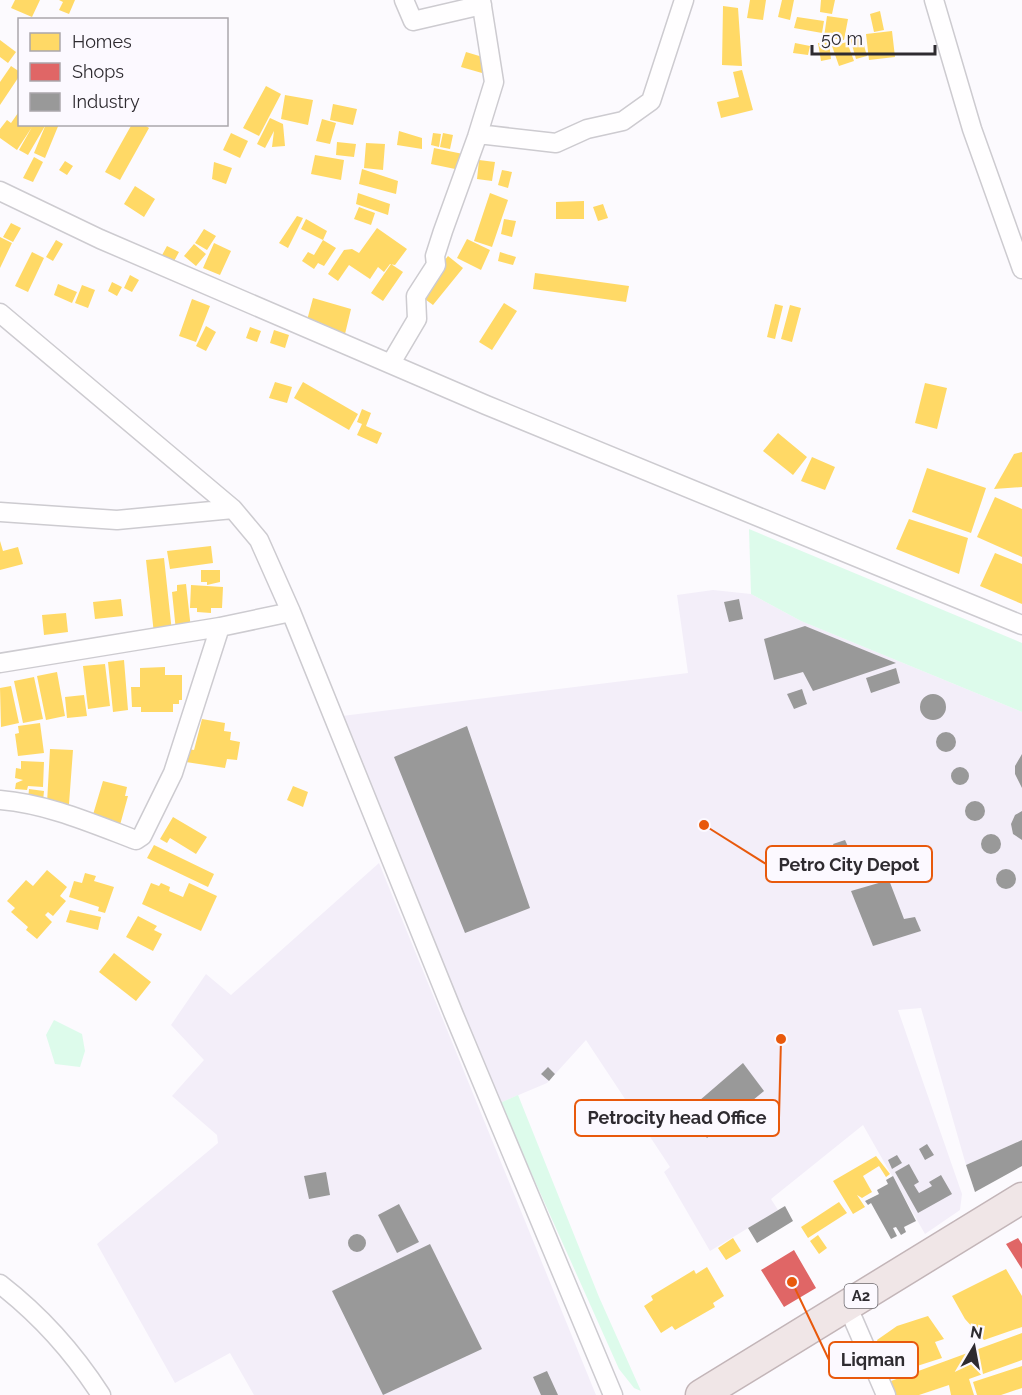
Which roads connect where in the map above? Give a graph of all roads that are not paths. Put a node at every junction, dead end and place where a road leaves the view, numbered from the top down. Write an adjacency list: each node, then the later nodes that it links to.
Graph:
1 (404, 0): 4 (street)
2 (684, 0): 5 (street)
3 (934, 0): 7 (street)
4 (481, 3): 5 (street)
5 (478, 134): 9 (street)
6 (0, 191): 9 (street)
7 (1022, 269)
8 (0, 313): 10 (street)
9 (391, 363): 13 (street)
10 (233, 509): 11 (street); 12 (street)
11 (0, 512)
12 (291, 612): 14 (street); 21 (street)
13 (1022, 625)
14 (220, 627): 15 (street); 16 (street)
15 (0, 663)
16 (0, 800)
17 (1022, 1198): 19 (highway, A2)
18 (0, 1284): 20 (street)
19 (841, 1309): 22 (highway, A2); 23 (street); 24 (street)
20 (101, 1395)
21 (614, 1395)
22 (701, 1395)
23 (876, 1395)
24 (886, 1395)

